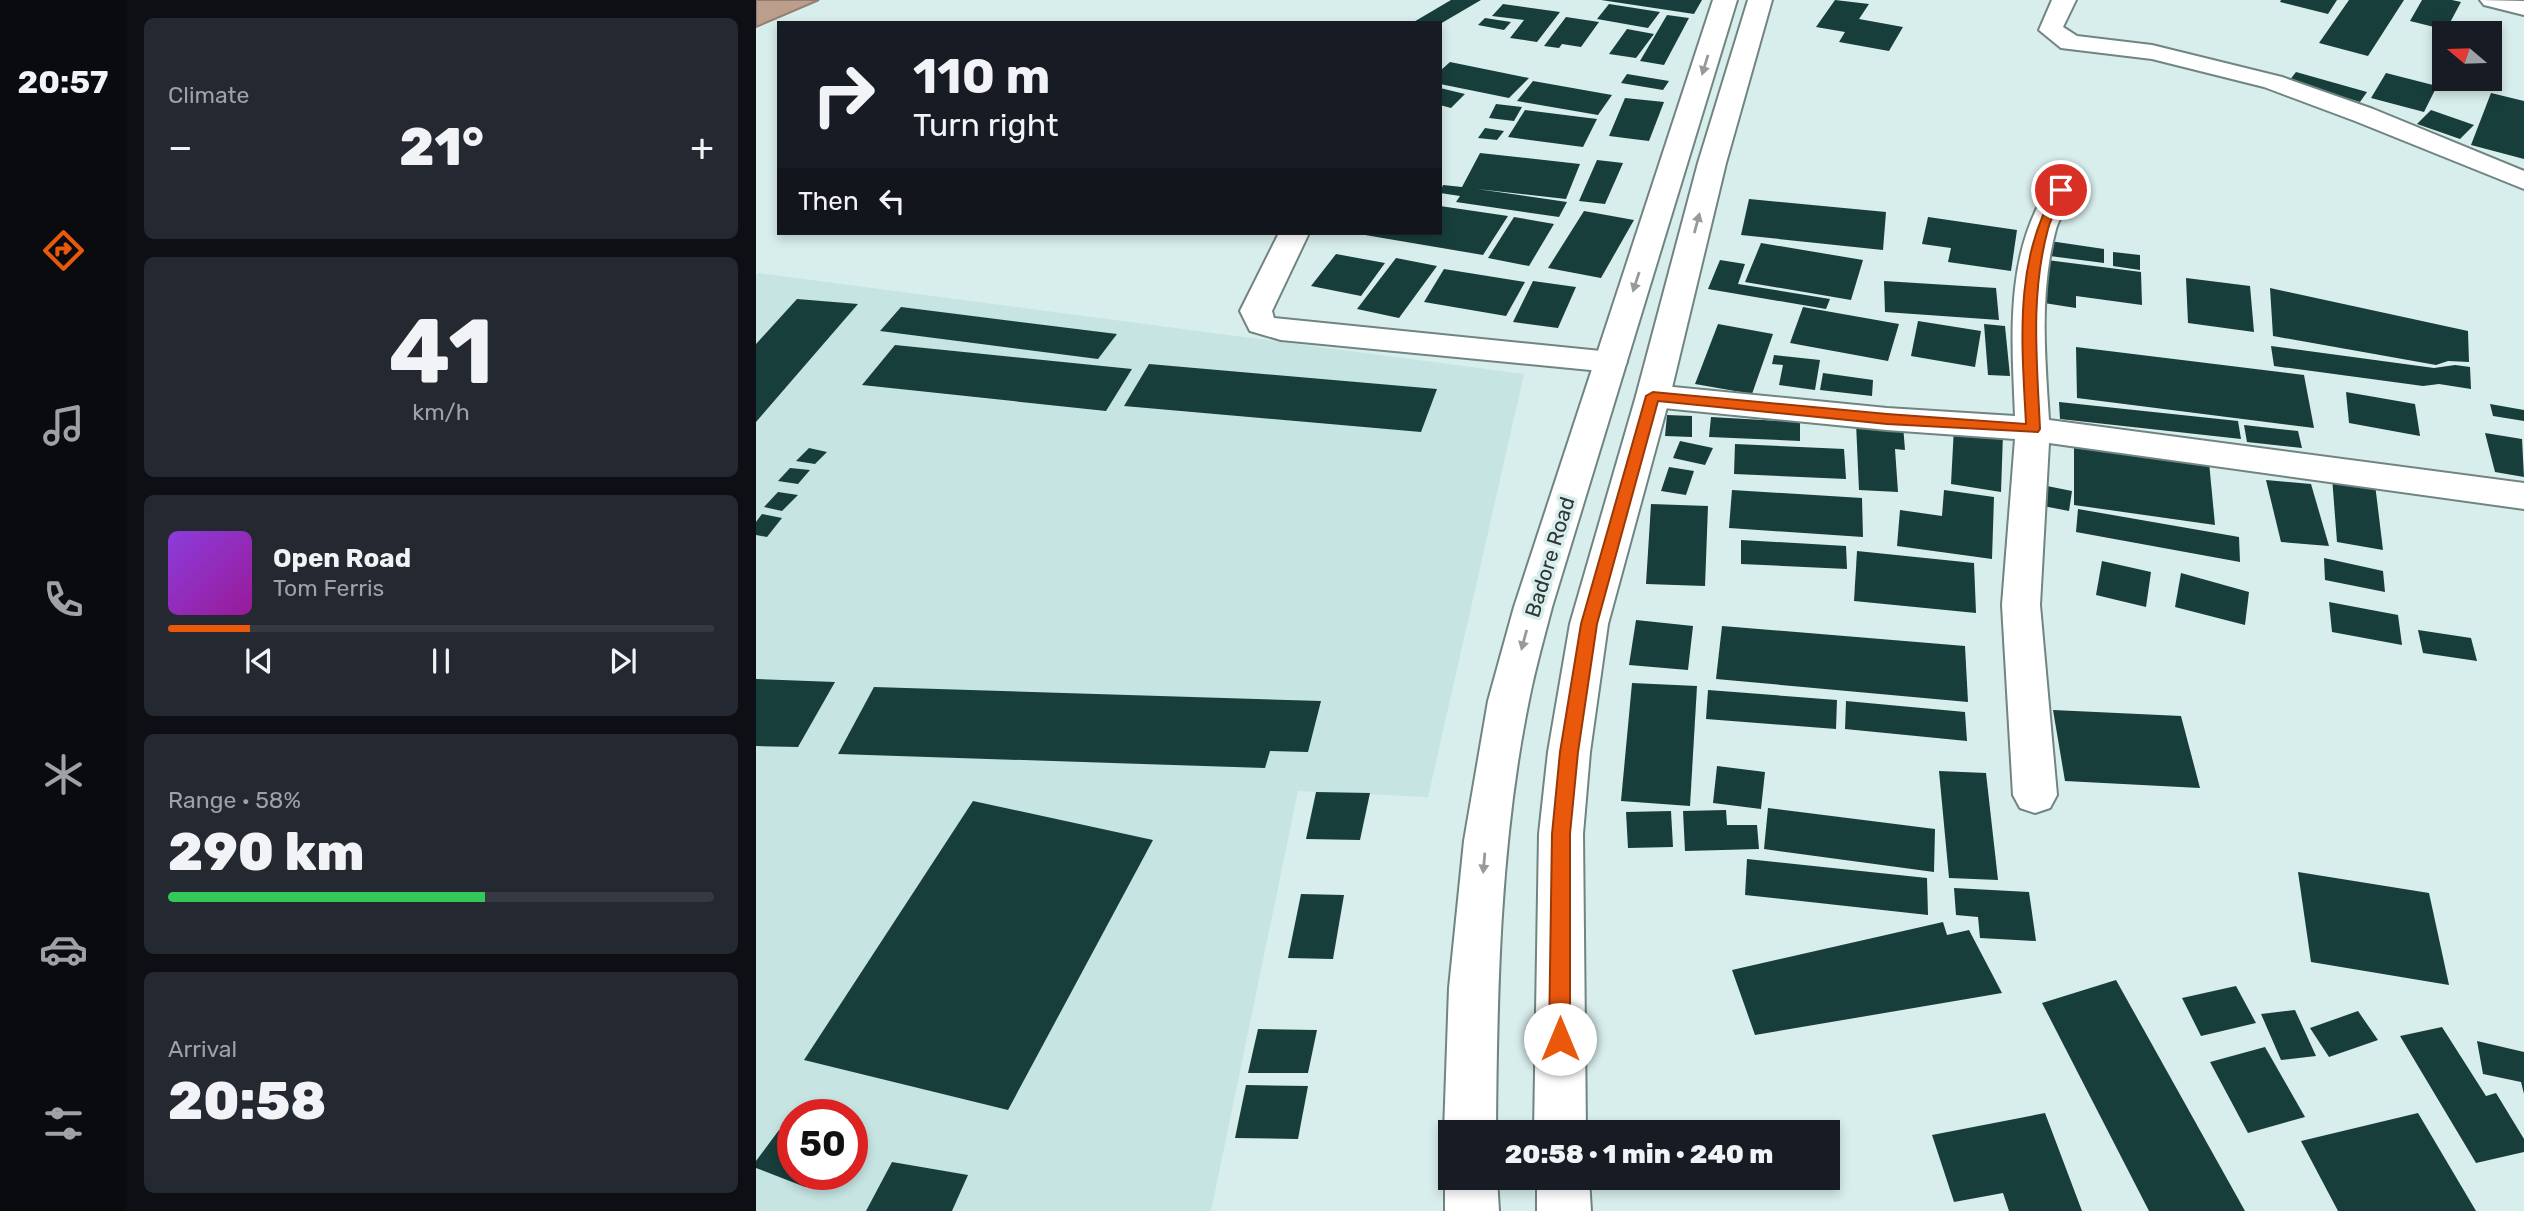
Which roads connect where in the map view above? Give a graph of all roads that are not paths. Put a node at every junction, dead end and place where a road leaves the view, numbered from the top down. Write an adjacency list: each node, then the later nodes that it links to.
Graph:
1 (1725, 0): 9 (main road, Badore Road, one-way to 9)
2 (1760, 0): 10 (main road, one-way to 2)
3 (2064, 0): 6 (main road)
4 (2492, 0): 5 (main road)
5 (2524, 8)
6 (2524, 181)
7 (2061, 190): 11 (main road)
8 (1293, 235): 9 (main road)
9 (1611, 362): 14 (main road, Badore Road, one-way to 14)
10 (1653, 396): 11 (main road); 15 (main road)
11 (2033, 429): 12 (main road); 13 (main road)
12 (2524, 496)
13 (2035, 794)
14 (1470, 1120)
15 (1560, 1120)
16 (1471, 1190): 18 (main road)
17 (1563, 1190): 19 (main road)
18 (1472, 1211)
19 (1564, 1211)

